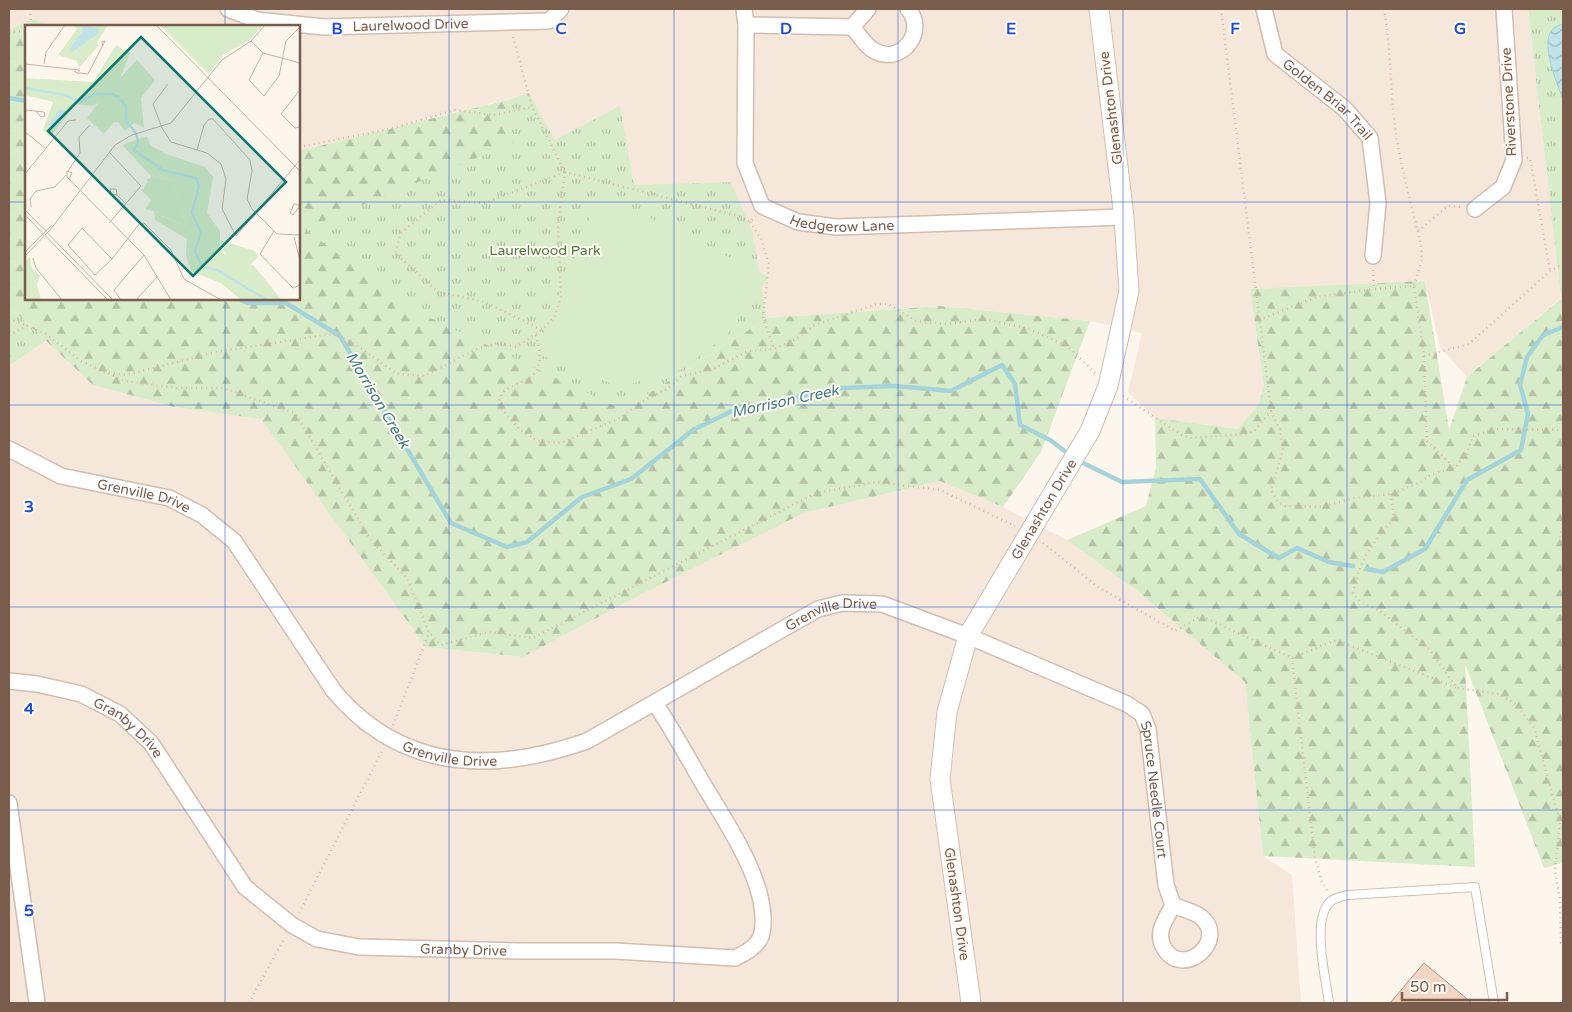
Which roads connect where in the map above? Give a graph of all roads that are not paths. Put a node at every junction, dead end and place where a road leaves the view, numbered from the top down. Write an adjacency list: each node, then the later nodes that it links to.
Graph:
1 (228, 9): 2 (street, Laurelwood Drive)
2 (561, 9)
3 (744, 9): 9 (street, Hedgerow Lane)
4 (868, 9): 10 (street)
5 (908, 9): 10 (street)
6 (1099, 9): 12 (street, Glenashton Drive)
7 (1264, 9): 13 (street, Golden Briar Trail)
8 (1504, 9): 11 (street, Riverstone Drive)
9 (746, 26): 10 (street); 12 (street, Hedgerow Lane)
10 (852, 27)
11 (1475, 209)
12 (1124, 217): 15 (street, Glenashton Drive)
13 (1373, 256)
14 (9, 449): 17 (street, Grenville Drive)
15 (968, 636): 17 (street, Grenville Drive); 19 (street, Spruce Needle Court); 21 (street, Glenashton Drive)
16 (9, 681): 17 (street, Granby Drive)
17 (655, 703)
18 (9, 803): 20 (street)
19 (1173, 905)
20 (36, 1003)
21 (971, 1003)
22 (1329, 1003): 23 (lane)
23 (1494, 1003)

